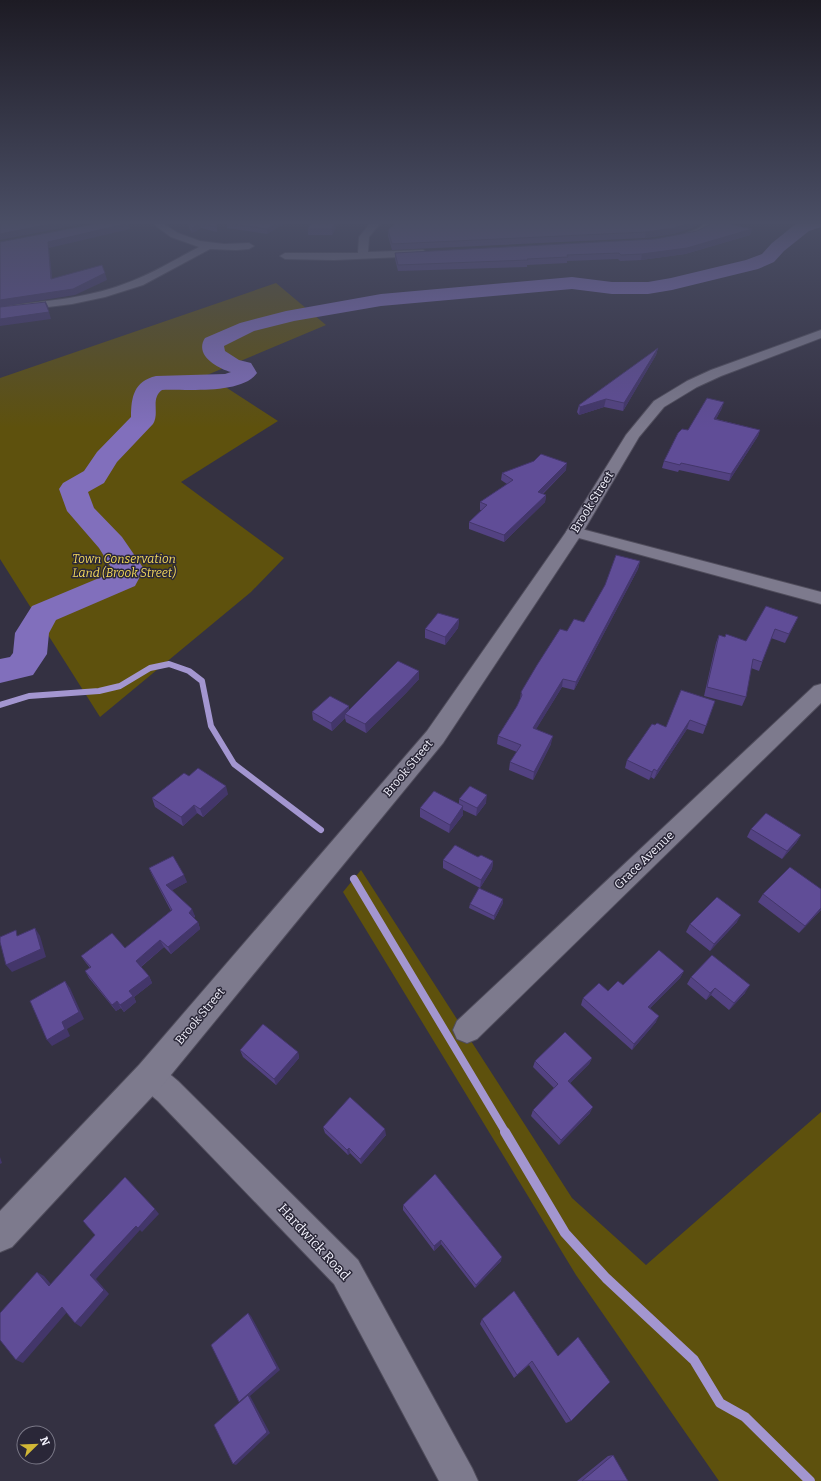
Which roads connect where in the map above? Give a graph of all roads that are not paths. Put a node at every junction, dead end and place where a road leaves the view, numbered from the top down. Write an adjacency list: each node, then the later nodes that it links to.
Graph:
1 (118, 290): 2 (street)
2 (0, 310)
3 (821, 334): 4 (street, Brook Street)
4 (574, 532): 5 (street); 8 (street, Brook Street)
5 (821, 598)
6 (821, 691): 7 (street, Grace Avenue)
7 (467, 1030)
8 (150, 1076): 9 (street, Brook Street); 10 (street, Hardwick Road)
9 (0, 1234)
10 (459, 1481)

